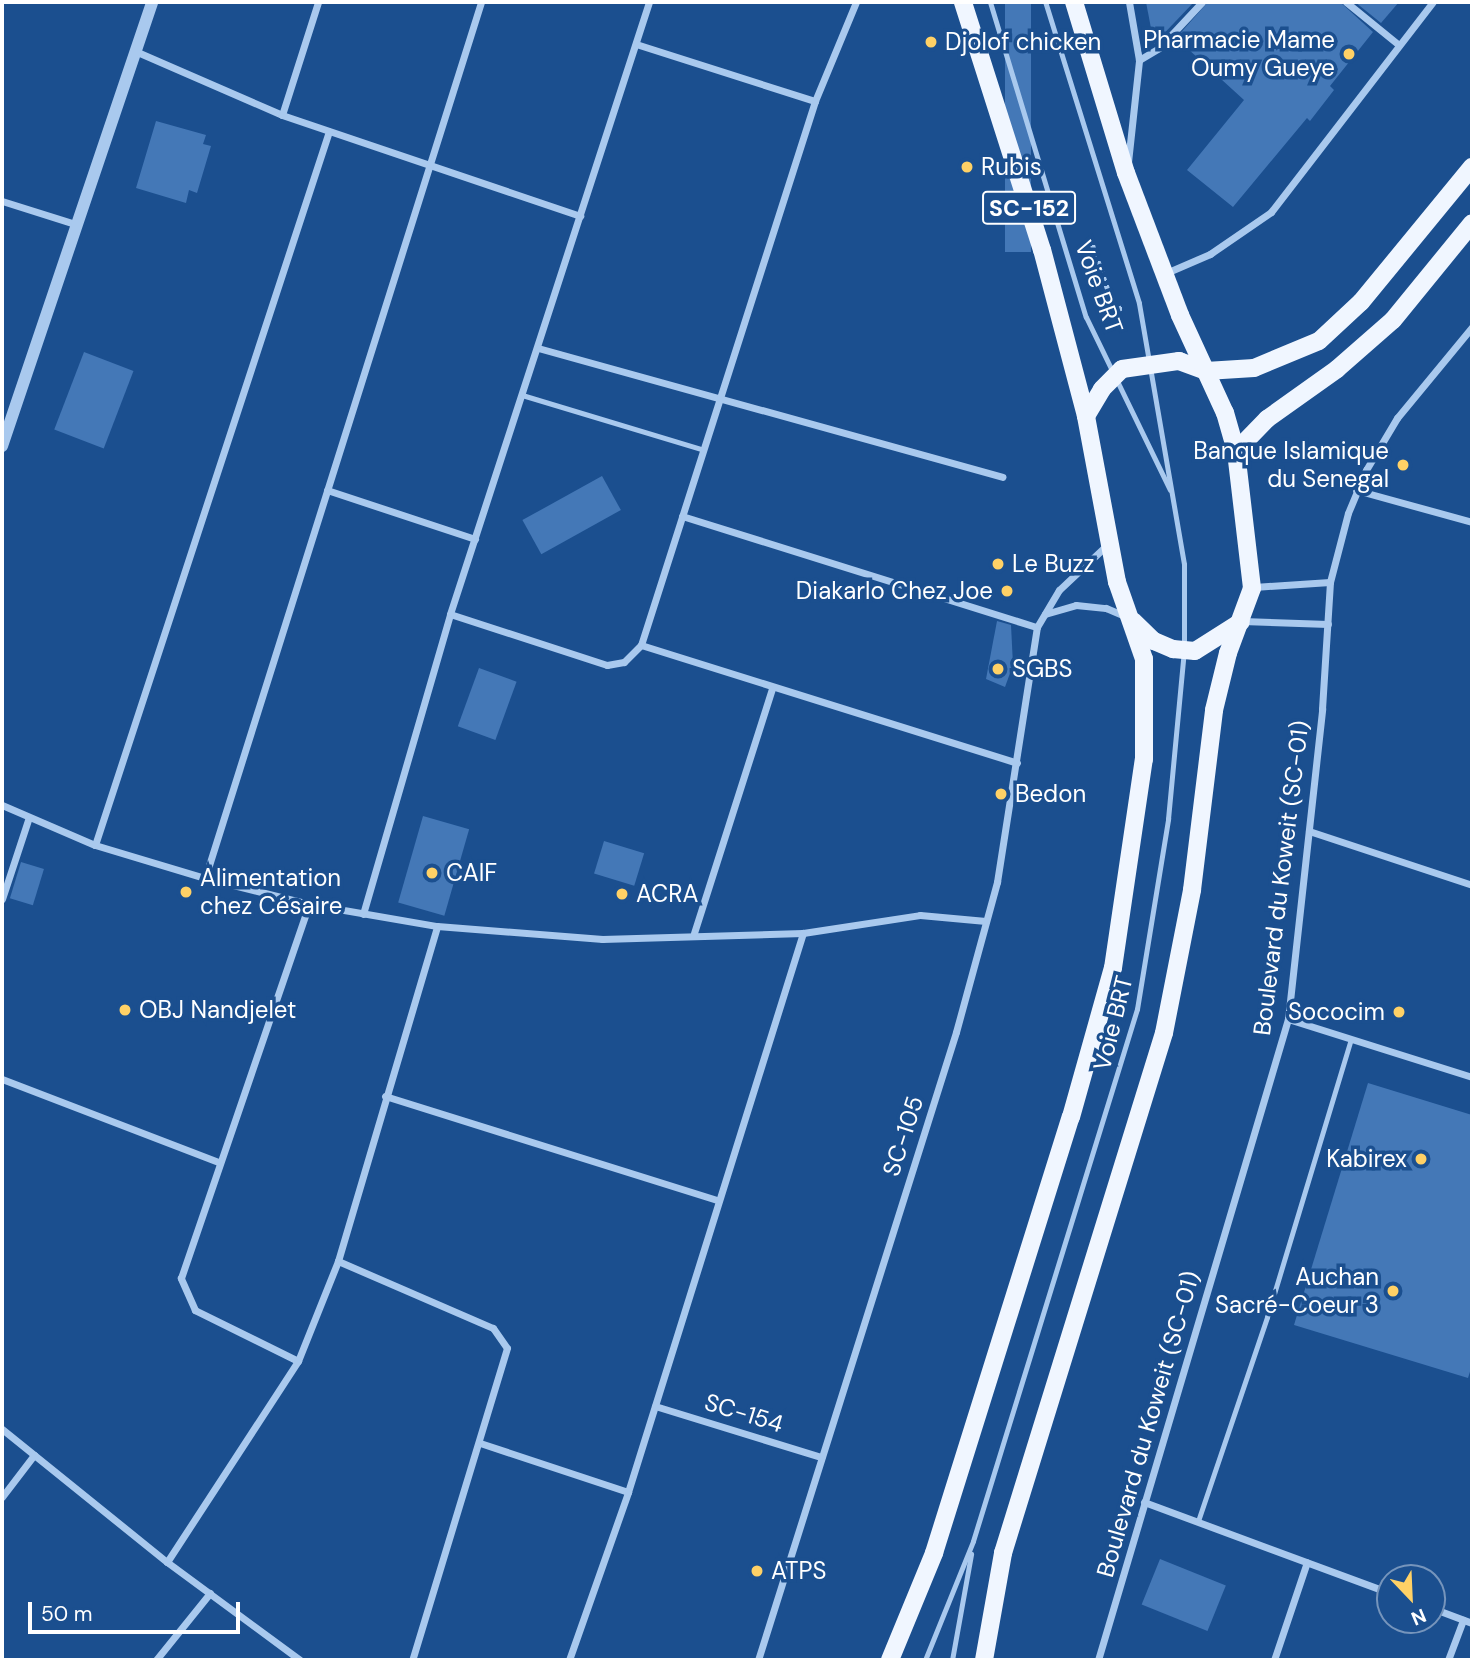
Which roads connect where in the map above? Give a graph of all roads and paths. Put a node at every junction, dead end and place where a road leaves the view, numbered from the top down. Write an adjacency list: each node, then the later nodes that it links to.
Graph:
1 (152, 2): 16 (street)
2 (318, 2): 19 (street)
3 (481, 2): 21 (street)
4 (649, 2): 14 (street)
5 (856, 2): 18 (street)
6 (963, 2): 40 (main road, SC-152)
7 (990, 2): 32 (lane, Voie BRT)
8 (1045, 2): 30 (lane, Voie BRT)
9 (1074, 2): 23 (main road)
10 (1129, 2): 17 (street)
11 (1202, 2): 17 (street)
12 (1346, 2): 15 (street)
13 (1433, 2): 15 (street)
14 (636, 44): 18 (street); 25 (street)
15 (1399, 45): 29 (street)
16 (135, 51): 19 (street); 27 (street)
17 (1139, 60): 23 (street)
18 (815, 101): 39 (street)
19 (282, 115): 20 (street)
20 (329, 131): 21 (street); 67 (street)
21 (428, 166): 25 (street); 46 (street)
22 (1472, 167): 36 (main road)
23 (1126, 173): 29 (main road)
24 (2, 201): 27 (street)
25 (580, 216): 34 (street)
26 (1472, 223): 43 (main road)
27 (75, 224): 41 (street)
28 (1090, 237): 31 (path)
29 (1164, 274): 36 (main road)
30 (1139, 303): 31 (path); 35 (lane, Voie BRT)
31 (1115, 310): 32 (path)
32 (1086, 317): 37 (lane, Voie BRT)
33 (1472, 327): 45 (street, Boulevard du Koweit (SC-01))
34 (538, 348): 38 (street); 39 (street)
35 (1151, 362): 36 (main road); 37 (main road); 47 (lane, Voie BRT)
36 (1206, 371): 43 (main road)
37 (1116, 376): 40 (main road); 47 (lane, Voie BRT)
38 (522, 395): 42 (lane); 50 (street)
39 (720, 399): 42 (street); 44 (street)
40 (1086, 416): 51 (main road, SC-152)
41 (2, 446)
42 (704, 450): 48 (street)
43 (1236, 452): 53 (main road)
44 (1002, 477)
45 (1356, 490): 49 (street); 52 (street, Boulevard du Koweit (SC-01))
46 (327, 491): 50 (street); 68 (street)
47 (1172, 496): 61 (lane, Voie BRT)
48 (682, 516): 59 (street); 60 (street)
49 (1472, 522)
50 (475, 539): 54 (street)
51 (1109, 542): 55 (street, SC-105); 56 (main road)
52 (1330, 582): 53 (street); 58 (street, Boulevard du Koweit (SC-01))
53 (1252, 587): 57 (main road)
54 (450, 614): 60 (street); 72 (street)
55 (1045, 614): 56 (street); 59 (street, SC-105)
56 (1131, 619): 61 (main road); 108 (main road)
57 (1242, 621): 58 (street); 61 (main road); 111 (main road)
58 (1328, 624): 66 (street, Boulevard du Koweit (SC-01))
59 (1037, 627): 63 (street, SC-105)
60 (641, 645): 62 (street)
61 (1184, 650): 95 (lane, Voie BRT)
62 (772, 688): 63 (street); 75 (street)
63 (1017, 763): 73 (street, SC-105)
64 (2, 805): 65 (street)
65 (29, 817): 67 (street); 70 (street)
66 (1310, 831): 69 (street); 77 (street, Boulevard du Koweit (SC-01))
67 (95, 845): 68 (street)
68 (205, 878): 71 (street)
69 (1472, 885)
70 (2, 899)
71 (309, 904): 72 (street); 82 (street)
72 (363, 914): 74 (street)
73 (986, 921): 76 (street); 90 (street, SC-105)
74 (436, 926): 75 (street); 81 (street)
75 (694, 933): 76 (street)
76 (803, 933): 83 (street)
77 (1288, 1019): 78 (street); 93 (street, Boulevard du Koweit (SC-01))
78 (1351, 1039): 79 (street); 94 (lane)
79 (1472, 1077)
80 (2, 1079): 82 (street)
81 (386, 1096): 83 (street); 84 (street)
82 (218, 1162): 85 (street)
83 (716, 1200): 86 (street)
84 (338, 1261): 85 (street); 88 (street)
85 (298, 1361): 96 (street)
86 (655, 1406): 90 (street, SC-154); 91 (street)
87 (2, 1429): 89 (street)
88 (480, 1443): 91 (street); 105 (street)
89 (34, 1455): 92 (street); 96 (street)
90 (821, 1457): 107 (street, SC-105)
91 (628, 1492): 106 (street)
92 (2, 1497)
93 (1144, 1502): 94 (street); 112 (street, Boulevard du Koweit (SC-01))
94 (1198, 1521): 97 (street)
95 (973, 1541): 109 (lane, Voie BRT); 110 (lane, Voie BRT)
96 (167, 1562): 99 (street)
97 (1307, 1562): 98 (street); 113 (street)
98 (1376, 1588)
99 (210, 1593): 103 (street); 104 (street)
100 (1446, 1614): 101 (street)
101 (1462, 1620): 102 (street); 114 (street)
102 (1472, 1623)
103 (156, 1660)
104 (300, 1660)
105 (412, 1660)
106 (569, 1660)
107 (758, 1660)
108 (890, 1660)
109 (925, 1660)
110 (952, 1660)
111 (984, 1660)
112 (1098, 1660)
113 (1274, 1660)
114 (1448, 1660)

